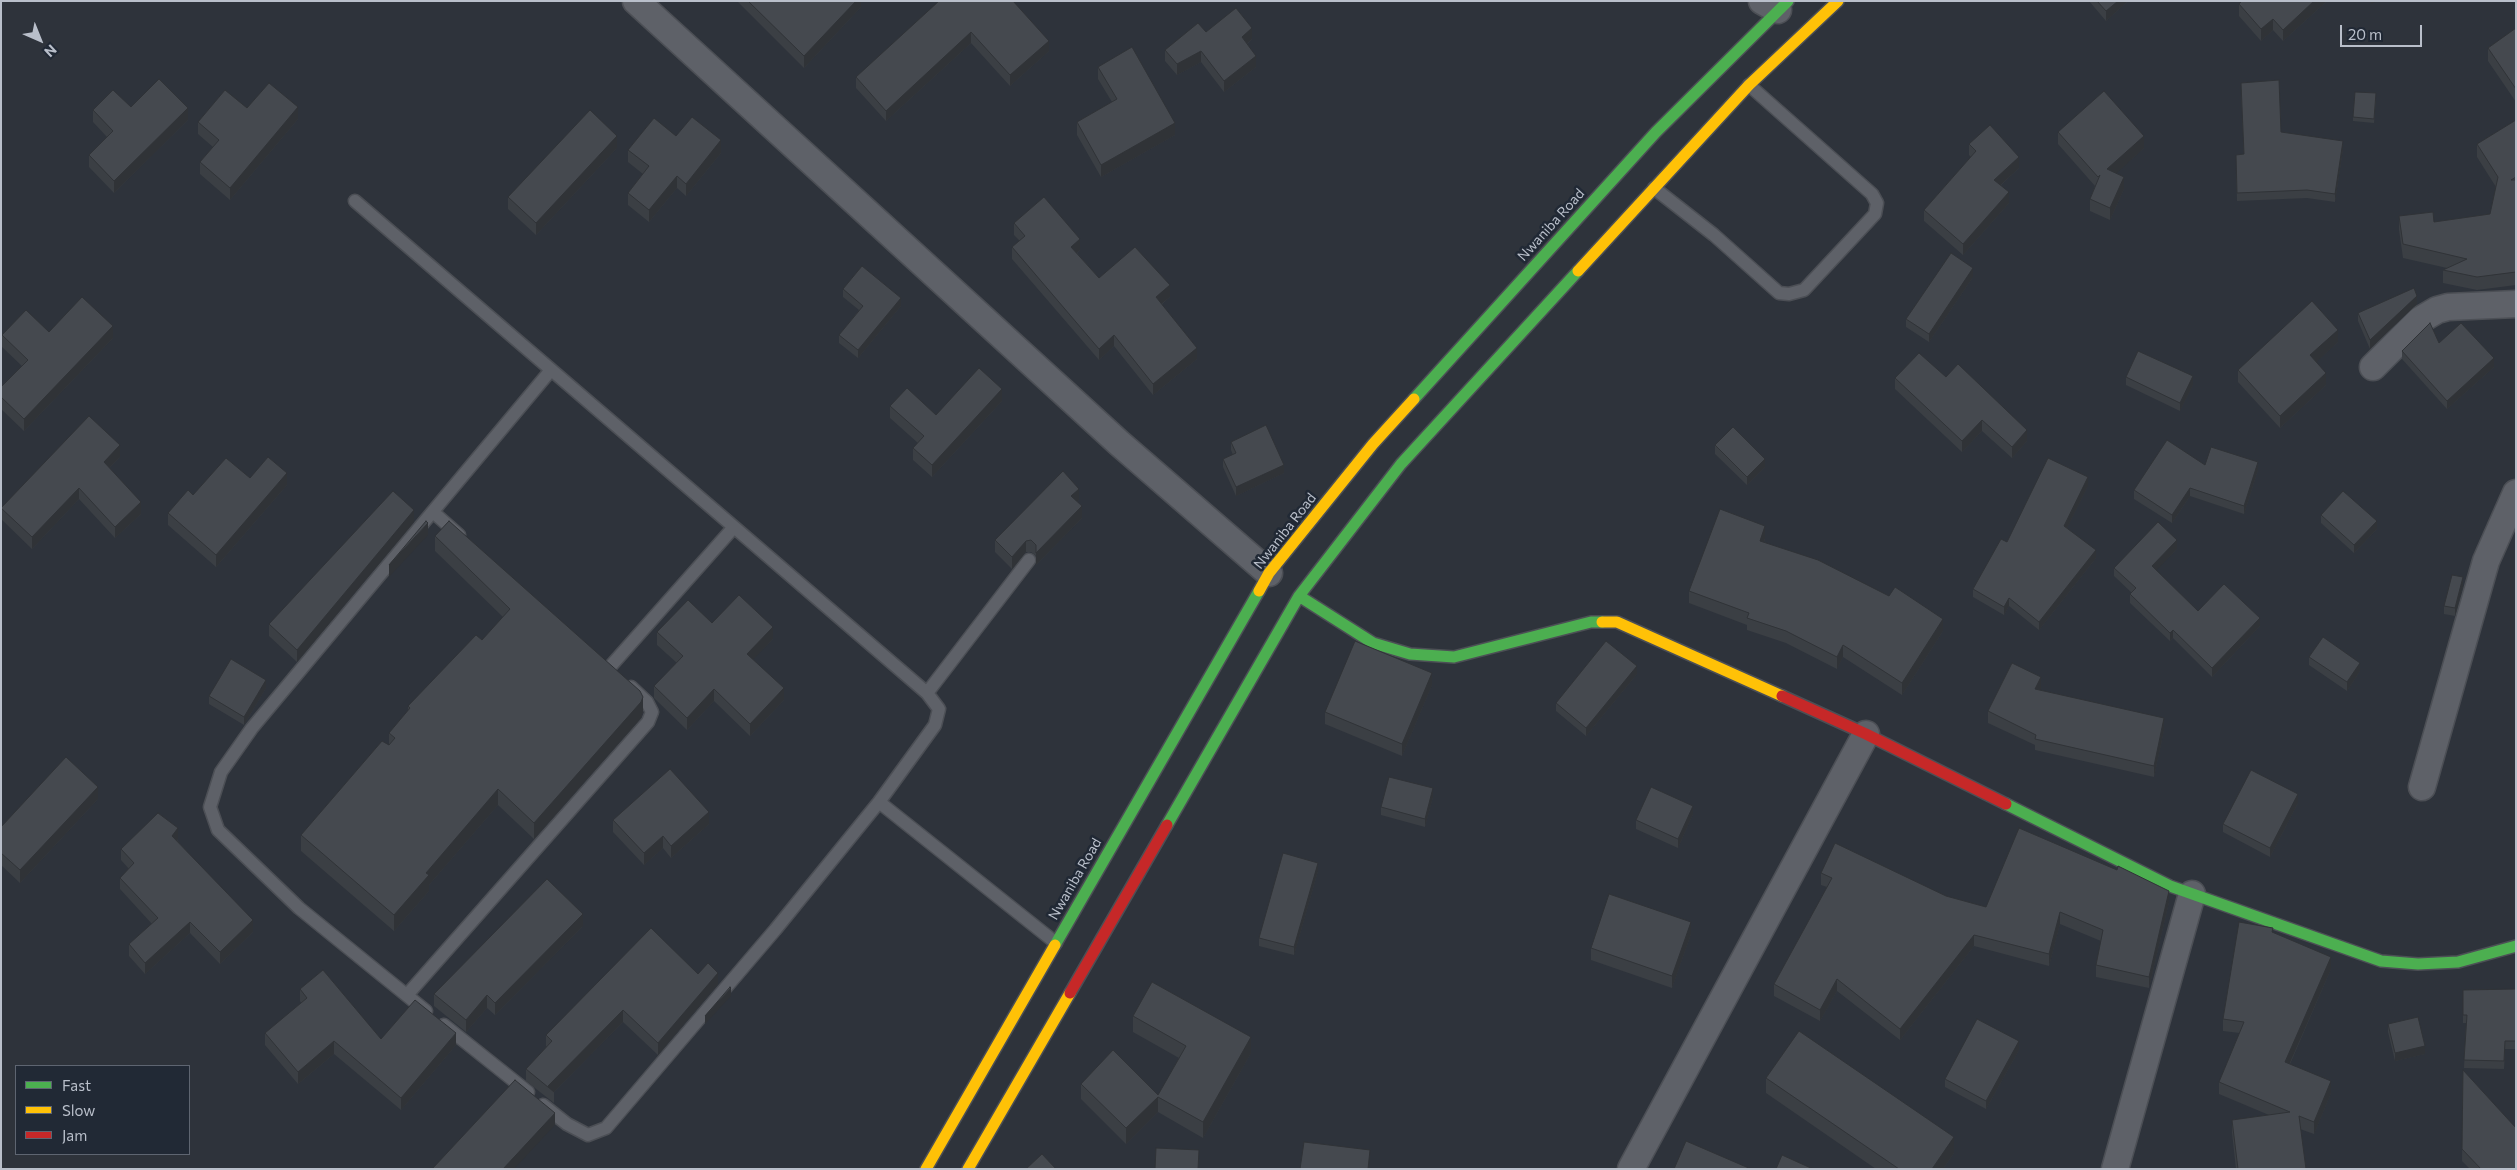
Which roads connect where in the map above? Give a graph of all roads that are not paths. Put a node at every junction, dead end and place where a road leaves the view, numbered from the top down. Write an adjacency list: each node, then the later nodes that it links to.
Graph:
1 (636, 1): 15 (street)
2 (1838, 1): 4 (main road)
3 (1776, 4): 15 (main road, Nwaniba Road)
4 (1749, 85): 5 (main road); 5 (lane)
5 (1654, 188): 16 (main road)
6 (355, 201): 9 (lane)
7 (2516, 304): 8 (street)
8 (2373, 367)
9 (551, 370): 11 (lane); 12 (lane)
10 (2516, 493): 19 (street)
11 (433, 512): 13 (lane); 24 (lane)
12 (734, 527): 17 (lane); 24 (lane)
13 (469, 544)
14 (1029, 560): 17 (lane)
15 (1269, 573): 22 (main road, Nwaniba Road)
16 (1299, 596): 18 (main road); 26 (main road)
17 (927, 692): 20 (lane)
18 (1866, 734): 21 (main road); 27 (street)
19 (2422, 786)
20 (879, 802): 22 (lane); 24 (lane)
21 (2192, 894): 23 (main road); 28 (street)
22 (1056, 942): 25 (main road, Nwaniba Road)
23 (2516, 946)
24 (407, 995)
25 (926, 1169)
26 (968, 1169)
27 (1631, 1169)
28 (2115, 1169)

